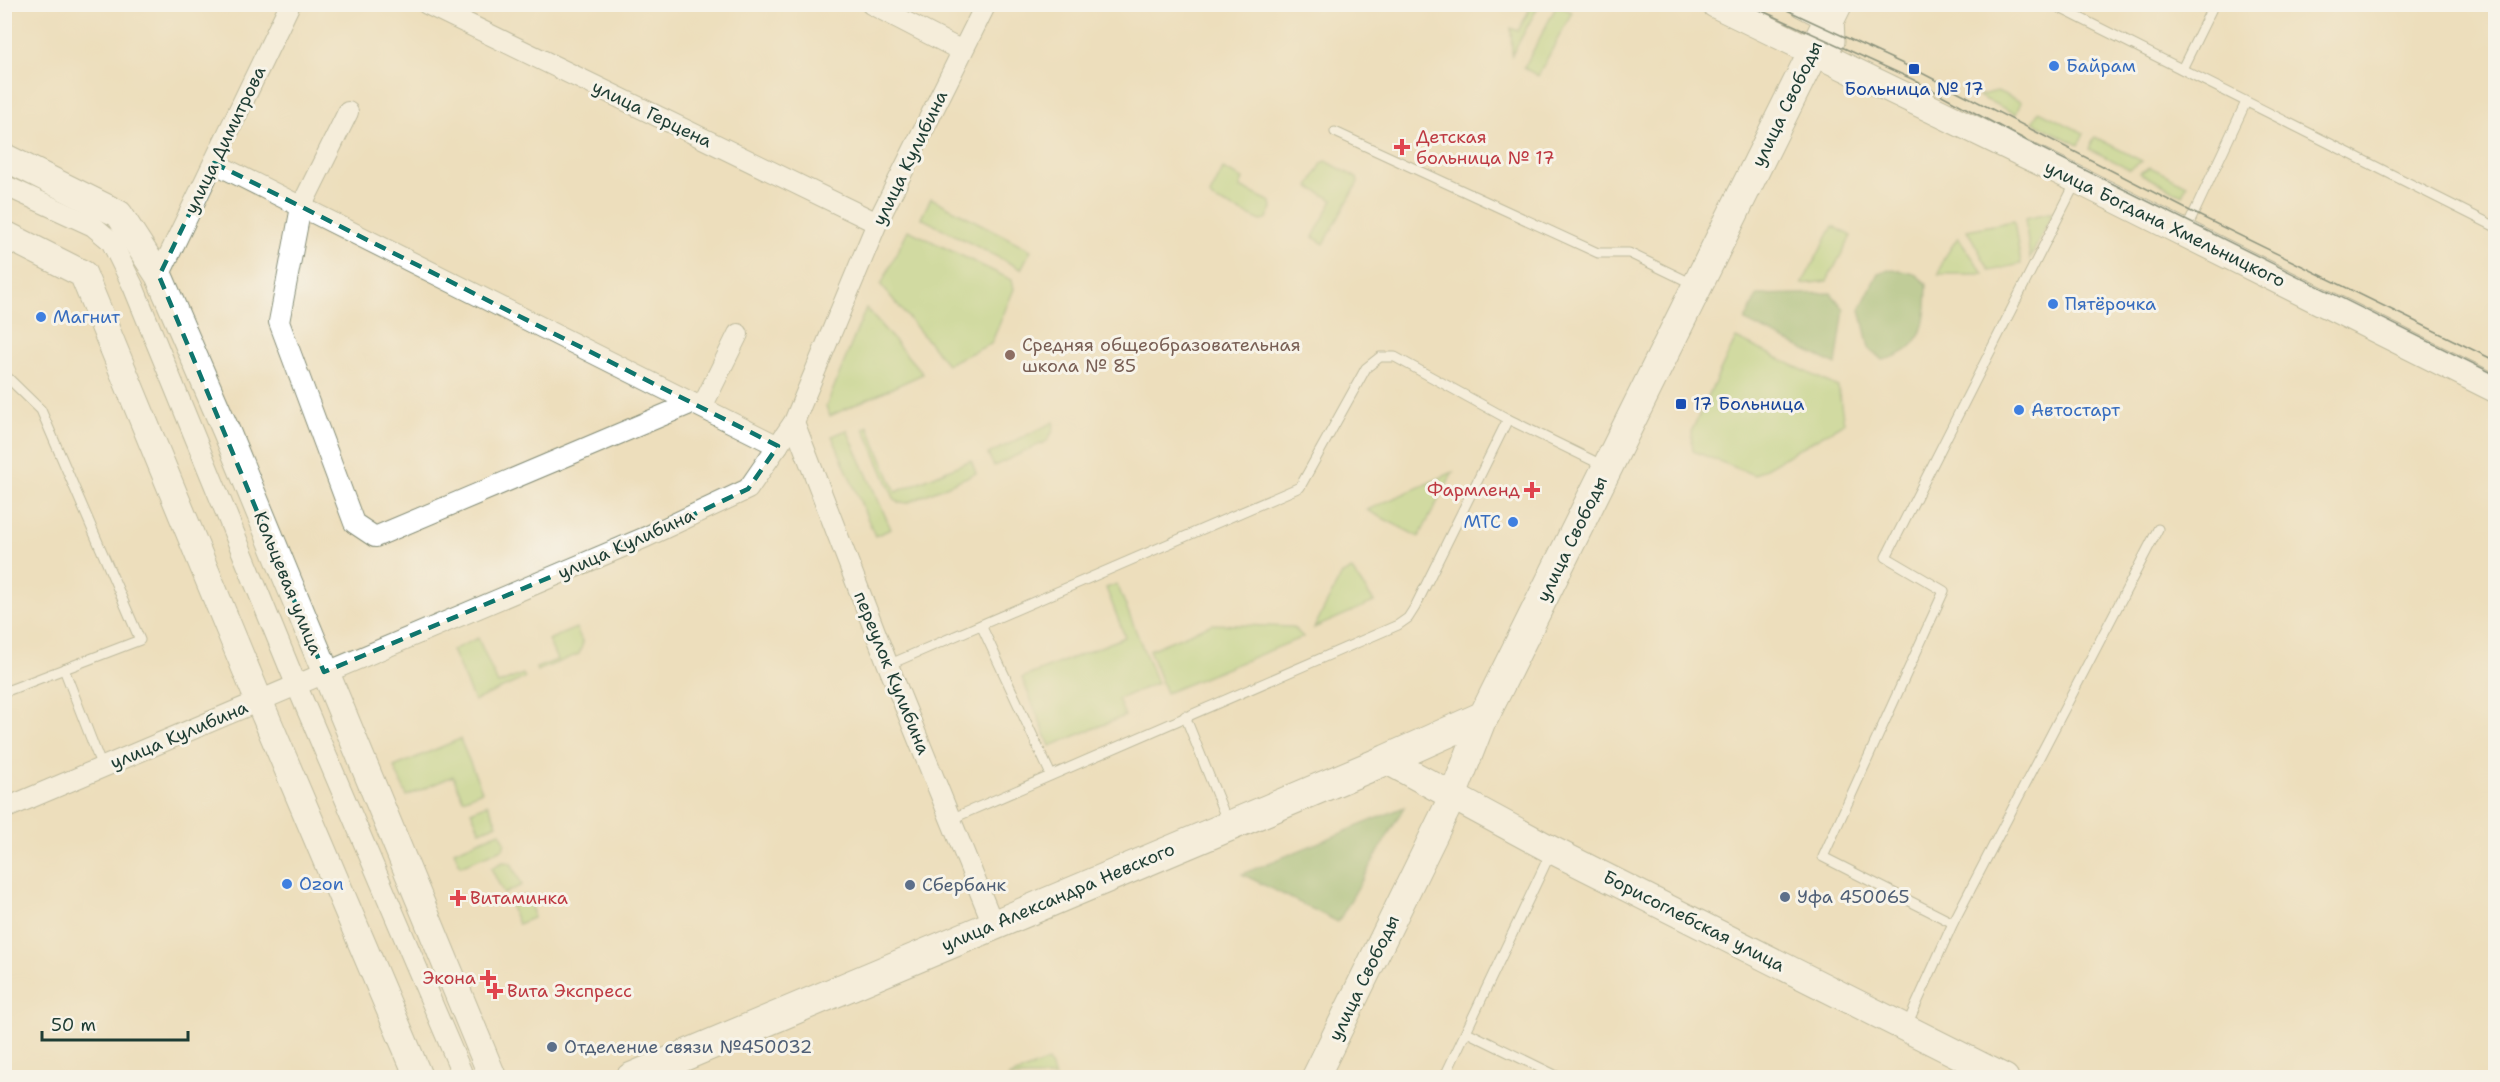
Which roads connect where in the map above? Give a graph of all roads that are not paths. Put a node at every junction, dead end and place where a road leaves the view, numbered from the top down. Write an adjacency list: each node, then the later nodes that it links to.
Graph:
1 (290, 4): 17 (street, улица Димитрова)
2 (427, 4): 21 (street, улица Герцена)
3 (871, 4): 10 (street)
4 (986, 4): 10 (street, улица Кулибина)
5 (1715, 4): 11 (main road, улица Богдана Хмельницкого)
6 (1803, 4): 9 (main road)
7 (2052, 4): 12 (lane)
8 (2214, 4): 12 (lane)
9 (1833, 11): 11 (main road, улица Свободы)
10 (962, 51): 21 (street, улица Кулибина)
11 (1822, 58): 18 (main road, улица Богдана Хмельницкого); 26 (main road, улица Свободы)
12 (2182, 69): 13 (lane)
13 (2246, 102): 22 (lane); 23 (lane)
14 (348, 112): 20 (street)
15 (1335, 132): 26 (lane)
16 (4, 157): 25 (main road, Кольцевая улица)
17 (214, 163): 20 (street); 25 (street, улица Димитрова)
18 (2078, 180): 23 (main road, улица Богдана Хмельницкого); 53 (lane)
19 (4, 185): 40 (street)
20 (301, 207): 30 (street); 30 (street)
21 (877, 223): 32 (street, улица Кулибина)
22 (2496, 227)
23 (2184, 233): 29 (main road, улица Богдана Хмельницкого)
24 (4, 234): 42 (main road)
25 (159, 276): 39 (main road, Кольцевая улица)
26 (1698, 286): 34 (main road, улица Свободы)
27 (738, 334): 30 (street)
28 (4, 374): 38 (lane)
29 (2496, 389)
30 (697, 405): 33 (street)
31 (1508, 419): 34 (lane); 36 (lane); 43 (lane)
32 (794, 422): 33 (street, улица Кулибина); 37 (street, переулок Кулибина)
33 (778, 446): 39 (street, улица Кулибина)
34 (1607, 467): 44 (main road, улица Свободы)
35 (2158, 529): 53 (lane)
36 (981, 625): 37 (lane); 47 (lane)
37 (888, 664): 50 (street, переулок Кулибина)
38 (64, 669): 41 (lane); 46 (lane)
39 (324, 672): 40 (street, улица Кулибина); 59 (main road, Кольцевая улица)
40 (296, 684): 42 (street, улица Кулибина); 58 (street)
41 (4, 692)
42 (259, 700): 46 (street, улица Кулибина); 57 (main road)
43 (1185, 716): 47 (lane); 51 (lane)
44 (1484, 716): 45 (main road, улица Александра Невского); 48 (main road, улица Свободы)
45 (1386, 760): 48 (main road, Борисоглебская улица); 51 (main road, улица Александра Невского)
46 (102, 767): 49 (street, улица Кулибина)
47 (1051, 775): 50 (lane)
48 (1452, 798): 52 (main road, Борисоглебская улица); 61 (main road, улица Свободы)
49 (4, 809)
50 (951, 819): 54 (street, переулок Кулибина)
51 (1229, 825): 54 (main road, улица Александра Невского)
52 (1552, 850): 55 (main road, Борисоглебская улица); 56 (lane)
53 (1953, 923): 55 (lane)
54 (993, 924): 60 (main road, улица Александра Невского)
55 (1905, 1028): 64 (main road, Борисоглебская улица)
56 (1467, 1032): 62 (lane); 63 (lane)
57 (418, 1077)
58 (464, 1077)
59 (493, 1077)
60 (631, 1077)
61 (1315, 1077)
62 (1444, 1077)
63 (1561, 1077)
64 (2005, 1077)

